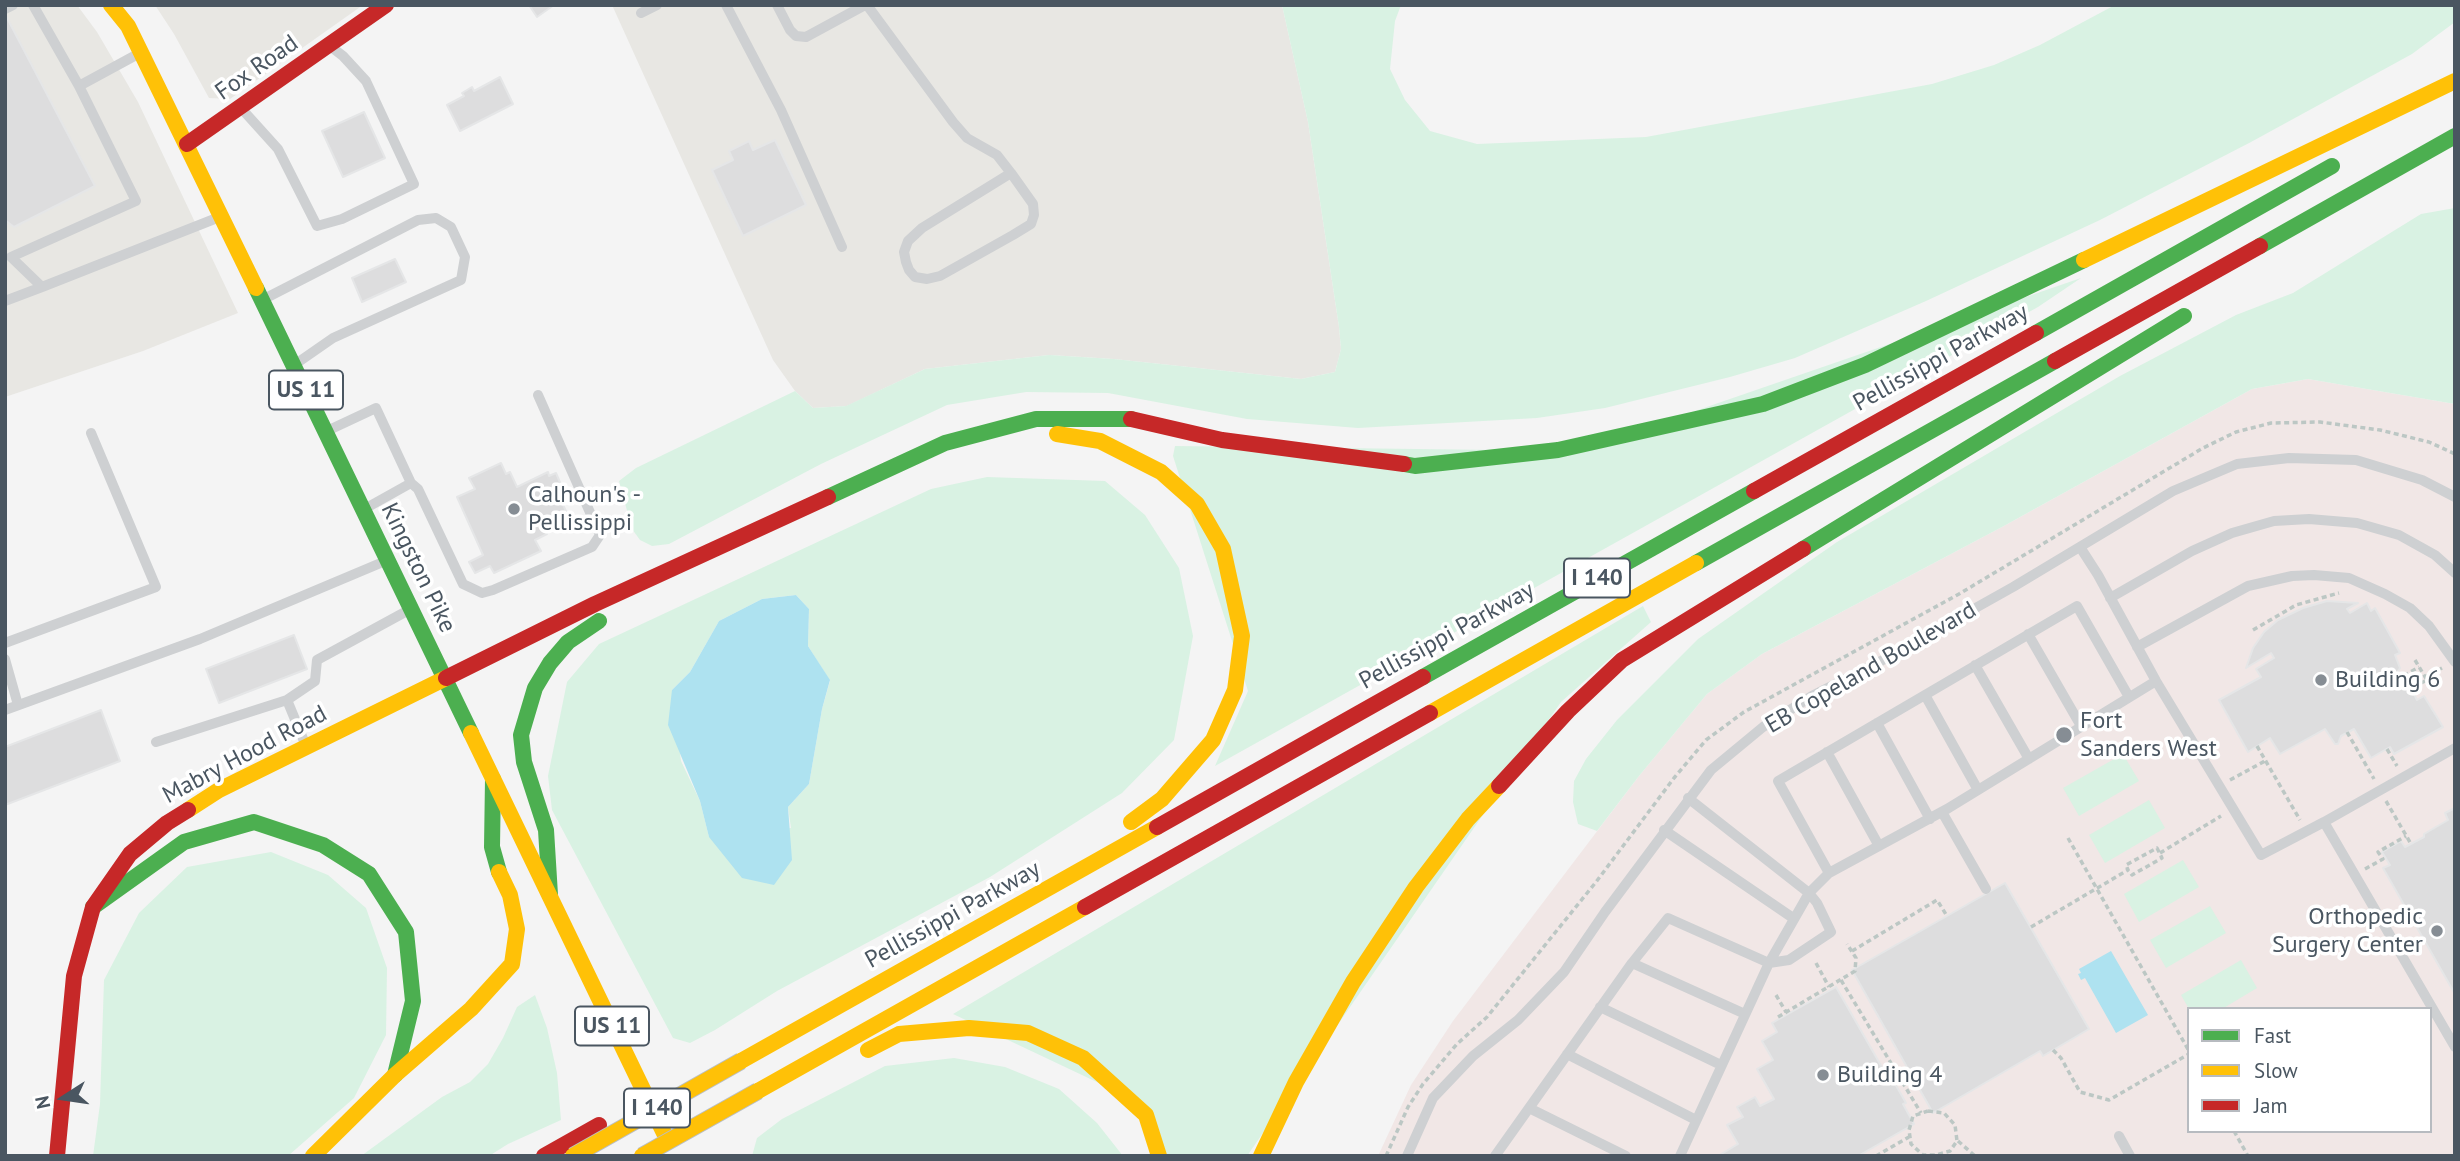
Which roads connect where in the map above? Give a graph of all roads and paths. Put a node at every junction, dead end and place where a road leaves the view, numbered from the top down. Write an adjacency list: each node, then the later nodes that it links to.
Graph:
1 (13, 5): 9 (lane)
2 (33, 5): 14 (lane)
3 (111, 5): 12 (main road, Kingston Pike / US 11)
4 (386, 5): 11 (main road, Fox Road)
5 (657, 5): 10 (lane)
6 (726, 5): 25 (lane)
7 (777, 5): 8 (lane)
8 (866, 5): 22 (lane)
9 (5, 9)
10 (641, 13)
11 (329, 45): 16 (main road, Fox Road); 16 (lane)
12 (141, 52): 14 (lane); 19 (main road, Kingston Pike / US 11)
13 (2455, 81): 57 (main road, Mabry Hood Road)
14 (79, 86): 26 (lane)
15 (2455, 97): 17 (main road)
16 (241, 107): 19 (main road, Fox Road)
17 (2435, 108)
18 (2455, 136): 127 (main road, I 140)
19 (187, 145): 24 (main road, Kingston Pike / US 11)
20 (2455, 150): 23 (main road)
21 (2344, 159): 140 (main road, Pellissippi Parkway / I 140, bridge)
22 (1010, 173): 22 (lane)
23 (2353, 212)
24 (221, 216): 27 (lane); 28 (main road, Kingston Pike / US 11)
25 (842, 247)
26 (8, 255): 27 (lane)
27 (42, 287): 29 (lane)
28 (262, 300): 31 (main road, Kingston Pike / US 11); 31 (lane)
29 (5, 301)
30 (2200, 306): 144 (main road)
31 (294, 365): 33 (main road, Kingston Pike / US 11)
32 (538, 395): 36 (lane)
33 (326, 432): 36 (lane); 38 (main road, Kingston Pike / US 11)
34 (91, 433): 49 (lane)
35 (2455, 454): 145 (path)
36 (411, 483): 38 (lane)
37 (2455, 497): 39 (lane, EB Copeland Boulevard)
38 (364, 509): 40 (main road, Kingston Pike / US 11)
39 (2080, 547): 44 (lane); 80 (lane, EB Copeland Boulevard)
40 (388, 559): 45 (main road, Kingston Pike / US 11); 66 (lane)
41 (2455, 573): 44 (lane)
42 (667, 589): 91 (main road)
43 (2339, 593): 47 (path)
44 (2110, 598): 50 (lane)
45 (412, 608): 57 (main road, Kingston Pike / US 11); 65 (lane)
46 (610, 616): 99 (main road)
47 (2253, 630)
48 (2028, 635): 54 (lane); 64 (lane); 69 (lane)
49 (5, 643)
50 (2137, 647): 53 (lane); 59 (lane)
51 (5, 659): 66 (lane)
52 (2415, 660): 55 (path)
53 (2455, 663)
54 (1975, 665): 63 (lane); 75 (lane)
55 (2419, 667): 58 (path); 60 (path)
56 (2442, 667): 58 (path)
57 (446, 678): 72 (main road, Mabry Hood Road); 77 (main road, Kingston Pike / US 11)
58 (2426, 678): 61 (path); 62 (path)
59 (2156, 681): 64 (lane); 81 (lane)
60 (2389, 684)
61 (2430, 685)
62 (2413, 687)
63 (1925, 695): 68 (lane); 79 (lane)
64 (2129, 697): 69 (lane)
65 (287, 700): 70 (lane); 72 (lane)
66 (18, 705): 67 (lane)
67 (5, 710)
68 (1877, 723): 74 (lane); 83 (lane)
69 (2081, 726): 75 (lane)
70 (156, 742)
71 (2257, 746): 76 (path)
72 (306, 747): 100 (main road, Mabry Hood Road)
73 (2455, 748): 84 (lane)
74 (1827, 752): 89 (lane); 94 (lane)
75 (2029, 759): 79 (lane)
76 (2265, 761): 78 (path); 86 (path)
77 (493, 779): 99 (main road, Kingston Pike / US 11); 126 (main road)
78 (2230, 780)
79 (1978, 790): 82 (lane)
80 (1688, 799): 85 (lane, EB Copeland Boulevard); 98 (lane)
81 (2234, 809): 86 (lane); 90 (path)
82 (1942, 812): 83 (lane); 96 (lane)
83 (1930, 818): 89 (lane)
84 (2324, 822): 86 (lane); 95 (lane)
85 (1664, 830): 102 (lane); 146 (lane, EB Copeland Boulevard)
86 (2306, 831)
87 (2406, 836): 95 (path)
88 (2068, 838): 97 (path)
89 (1879, 846): 94 (lane)
90 (2160, 853): 93 (path); 93 (path)
91 (1068, 859)
92 (1047, 870): 139 (main road)
93 (2129, 870): 97 (path)
94 (1829, 873): 98 (lane)
95 (2354, 875): 113 (lane)
96 (1986, 889)
97 (2096, 889): 103 (path); 119 (path)
98 (1809, 893): 102 (lane); 107 (lane)
99 (550, 895): 142 (main road, Kingston Pike / US 11)
100 (93, 907): 126 (main road); 137 (main road, Mabry Hood Road)
101 (1947, 916): 105 (path)
102 (1793, 918): 107 (lane)
103 (2031, 927)
104 (1847, 944): 105 (path)
105 (1852, 951): 109 (path)
106 (1632, 963): 107 (lane); 112 (lane); 116 (lane)
107 (1769, 963): 116 (lane)
108 (1816, 963): 110 (path)
109 (1841, 980): 110 (path); 129 (path)
110 (1829, 987): 115 (path)
111 (1776, 995): 115 (path)
112 (1601, 1007): 121 (lane); 124 (lane)
113 (2432, 1007)
114 (2432, 1008): 118 (lane)
115 (1786, 1012): 117 (path)
116 (1745, 1014): 124 (lane)
117 (1778, 1017)
118 (2455, 1047)
119 (2187, 1049)
120 (2053, 1050): 122 (path)
121 (1567, 1054): 128 (lane); 130 (lane)
122 (2187, 1054)
123 (850, 1059): 143 (main road)
124 (1721, 1065): 130 (lane)
125 (826, 1071): 127 (main road)
126 (395, 1075): 138 (main road)
127 (758, 1091): 141 (main road, I 140, bridge)
128 (1529, 1108): 147 (lane); 148 (lane)
129 (1921, 1113): 133 (path); 134 (path)
130 (1696, 1120): 149 (lane)
131 (2235, 1133): 152 (path)
132 (2119, 1136): 136 (lane)
133 (1909, 1137): 135 (path); 150 (path)
134 (1958, 1141): 135 (path); 151 (path)
135 (1951, 1154)
136 (2128, 1155)
137 (57, 1156)
138 (313, 1156)
139 (544, 1156)
140 (573, 1156)
141 (642, 1156)
142 (676, 1156)
143 (1159, 1156)
144 (1261, 1156)
145 (1386, 1156)
146 (1406, 1156)
147 (1495, 1156)
148 (1626, 1156)
149 (1680, 1156)
150 (1876, 1156)
151 (1975, 1156)
152 (2248, 1156)

